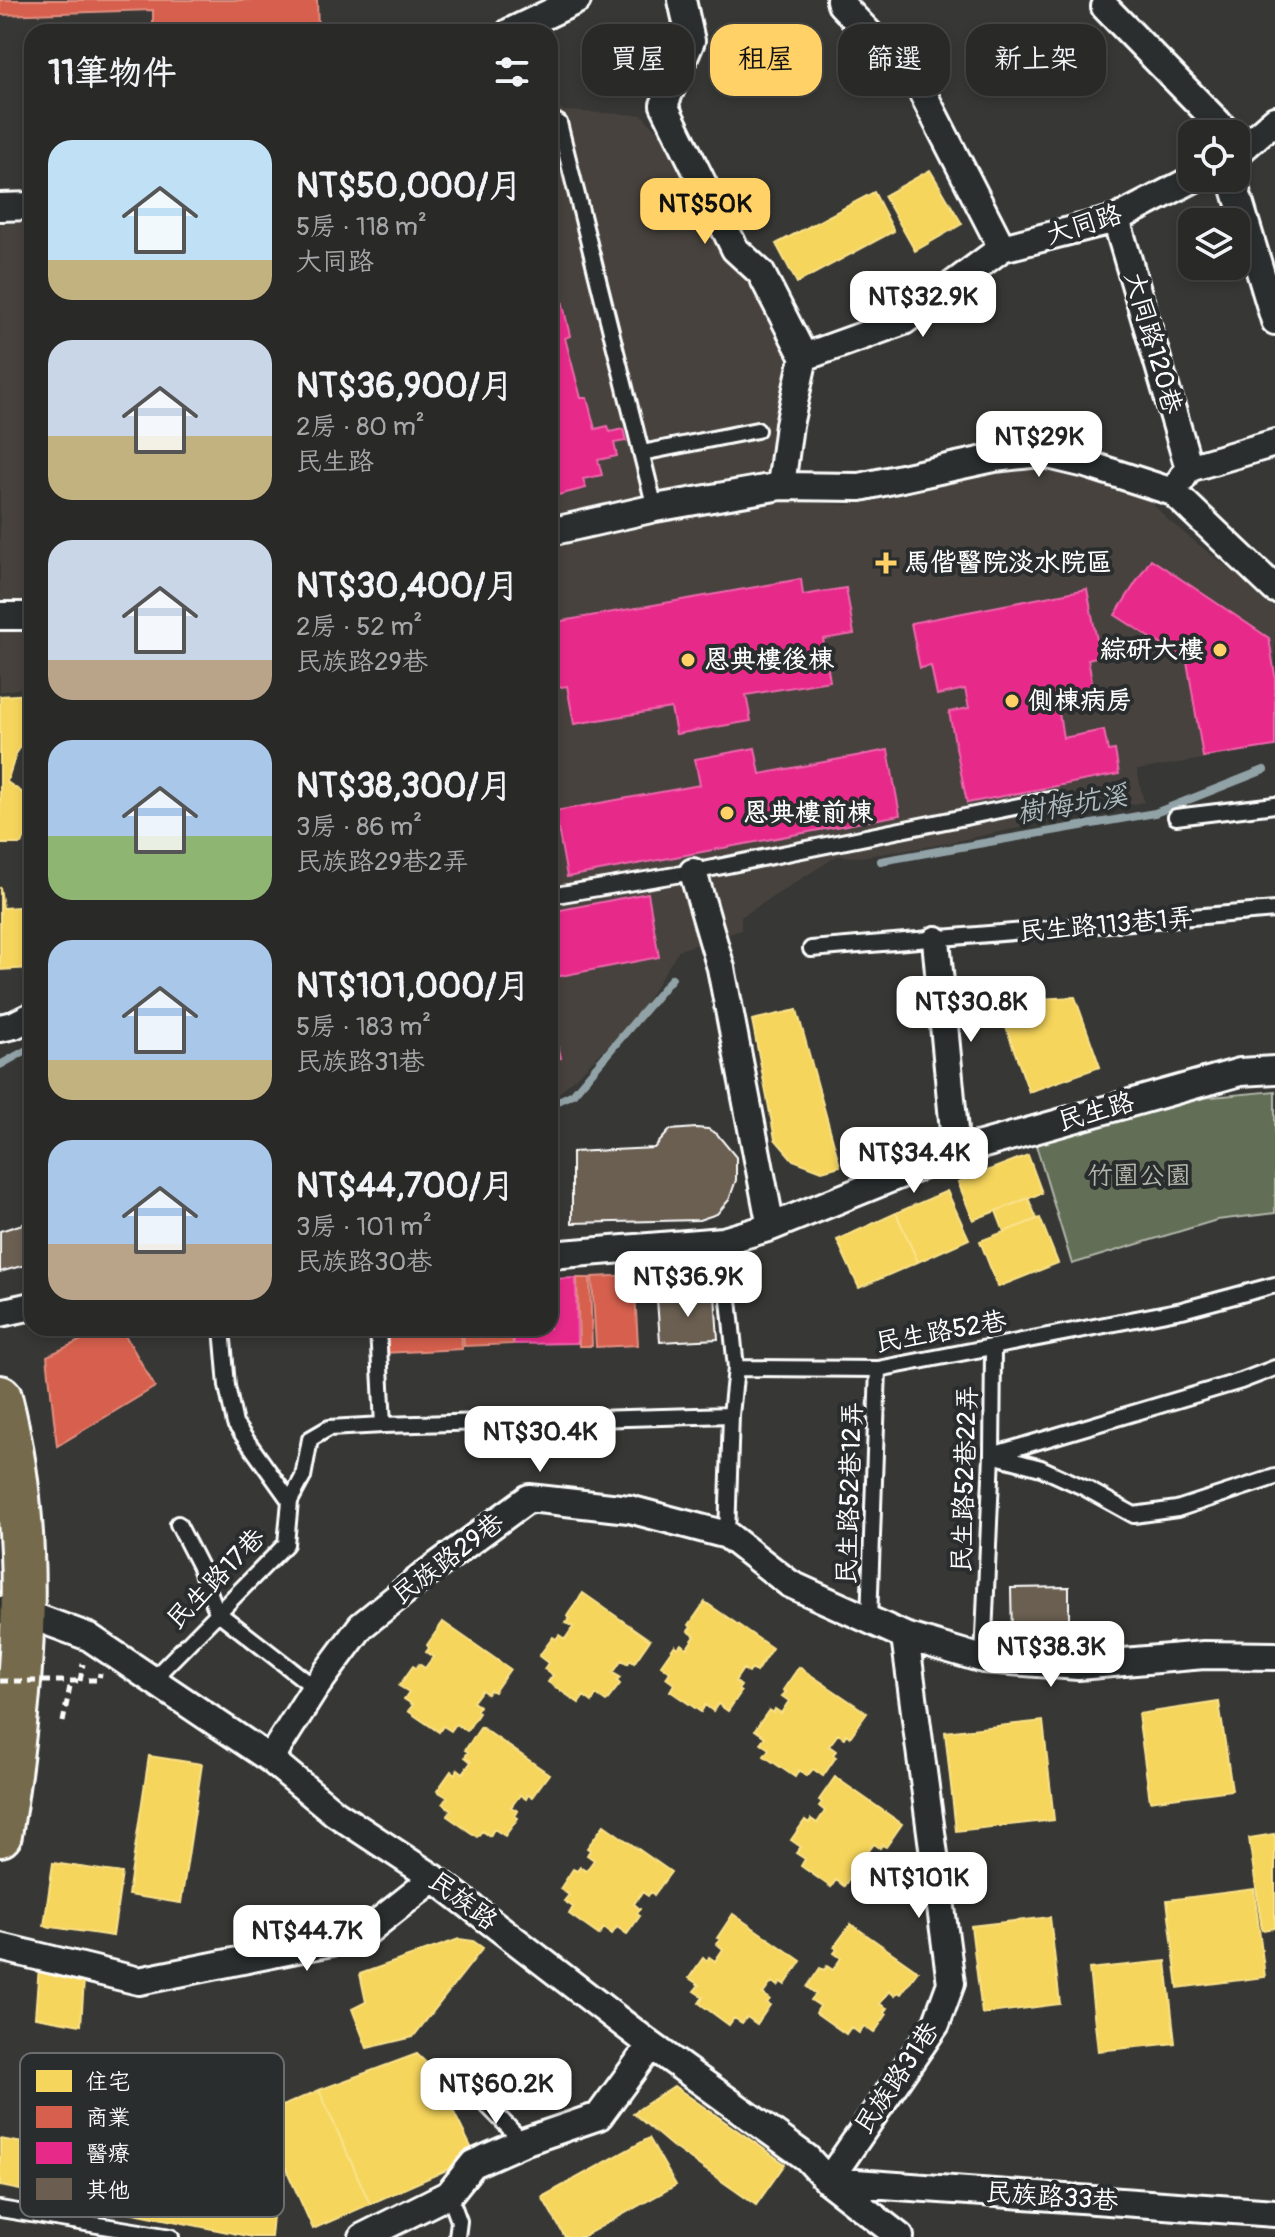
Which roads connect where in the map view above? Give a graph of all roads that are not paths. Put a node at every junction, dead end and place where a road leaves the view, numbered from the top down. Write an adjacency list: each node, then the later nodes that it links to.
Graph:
1 (577, 0): 5 (street)
2 (682, 0): 17 (street)
3 (840, 0): 15 (street)
4 (1105, 7): 6 (street)
5 (527, 24)
6 (1213, 120)
7 (1275, 120): 9 (street)
8 (558, 122): 20 (lane)
9 (1250, 135)
10 (1178, 187): 14 (street, 大同路)
11 (1236, 192): 16 (street)
12 (24, 206): 13 (street)
13 (0, 207)
14 (1116, 219): 15 (street, 大同路); 21 (street, 大同路120巷)
15 (1002, 248): 17 (street, 大同路)
16 (1275, 321)
17 (804, 357): 22 (street)
18 (757, 430): 20 (lane)
19 (1275, 443): 21 (street)
20 (642, 453): 24 (lane)
21 (1189, 468): 23 (street)
22 (781, 486): 23 (street); 24 (street)
23 (1173, 492): 26 (street)
24 (655, 508): 25 (street)
25 (558, 530)
26 (1275, 589)
27 (0, 616): 28 (street)
28 (24, 616)
29 (1054, 799): 32 (lane)
30 (1275, 805): 31 (lane)
31 (1176, 817)
32 (693, 872): 33 (lane); 41 (street)
33 (558, 895)
34 (1275, 910): 35 (lane, 民生路113巷1弄)
35 (936, 940): 36 (lane, 民生路113巷1弄); 40 (street)
36 (811, 949)
37 (24, 1020): 38 (street)
38 (0, 1028)
39 (1275, 1070): 40 (street, 民生路)
40 (956, 1152): 41 (street, 民生路)
41 (771, 1227): 42 (street, 民生路)
42 (723, 1241): 43 (street, 民生路); 50 (lane)
43 (558, 1254)
44 (1275, 1285): 49 (lane, 民生路52巷)
45 (24, 1308): 46 (street)
46 (0, 1313)
47 (223, 1336): 58 (lane)
48 (378, 1336): 55 (lane)
49 (993, 1349): 52 (lane, 民生路52巷); 56 (lane, 民生路52巷22弄)
50 (736, 1368): 52 (lane, 民生路52巷); 54 (lane)
51 (1275, 1368): 56 (lane)
52 (878, 1369): 63 (lane, 民生路52巷12弄)
53 (0, 1397): 61 (main road)
54 (731, 1415): 55 (lane, 民生路17巷); 60 (lane)
55 (383, 1425): 58 (lane, 民生路17巷)
56 (992, 1455): 57 (lane); 66 (lane, 民生路52巷22弄)
57 (1275, 1477)
58 (290, 1501): 62 (lane, 民生路17巷)
59 (178, 1524): 62 (lane)
60 (727, 1535): 63 (street, 民族路29巷); 68 (street, 民族路29巷)
61 (12, 1611): 67 (street, 民族路); 70 (main road)
62 (217, 1612): 67 (lane, 民生路17巷); 68 (lane)
63 (869, 1620): 64 (street, 民族路29巷)
64 (905, 1636): 66 (street, 民族路29巷); 76 (street, 民族路31巷)
65 (1275, 1656): 66 (street, 民族路29巷)
66 (983, 1659)
67 (153, 1679): 69 (street, 民族路)
68 (315, 1688): 69 (street, 民族路29巷)
69 (270, 1759): 71 (street, 民族路)
70 (0, 1835)
71 (434, 1878): 72 (street); 73 (street, 民族路)
72 (0, 1947)
73 (651, 2045): 75 (street); 76 (street, 民族路)
74 (451, 2068): 75 (lane)
75 (523, 2142): 77 (street)
76 (828, 2181): 80 (street, 民族路33巷); 85 (street, 民族路)
77 (449, 2194): 83 (street); 84 (lane)
78 (0, 2209): 79 (lane)
79 (20, 2212)
80 (1275, 2213)
81 (49, 2217): 82 (lane)
82 (171, 2237)
83 (363, 2237)
84 (457, 2237)
85 (900, 2237)

